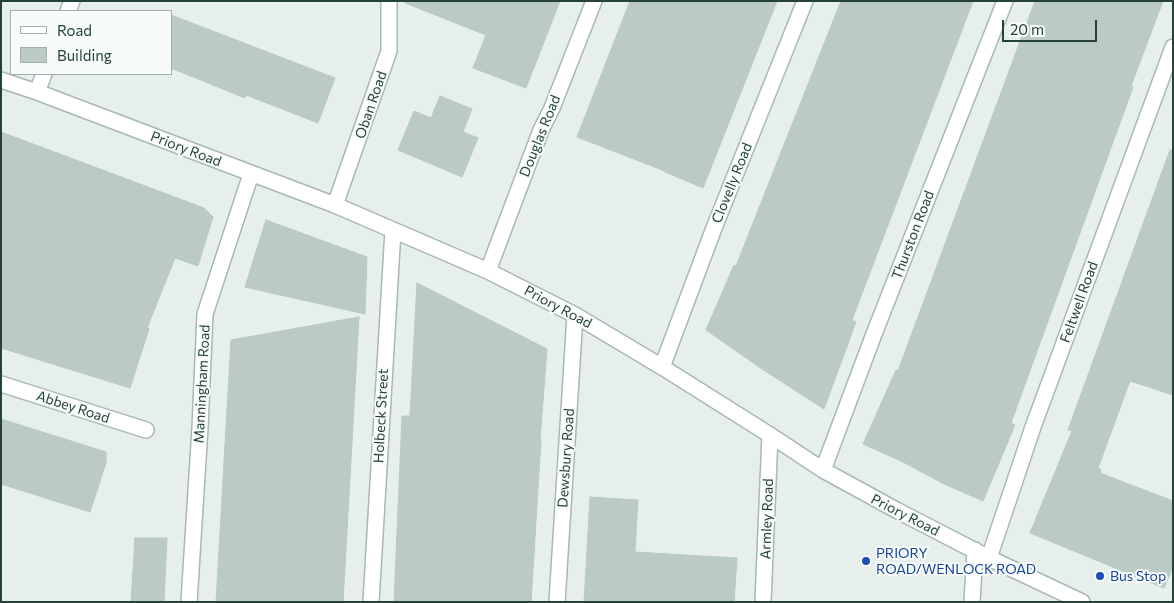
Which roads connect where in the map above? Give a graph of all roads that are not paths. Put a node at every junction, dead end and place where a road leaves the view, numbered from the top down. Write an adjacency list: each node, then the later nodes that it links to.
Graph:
1 (389, 1): 10 (street, Oban Road)
2 (594, 1): 12 (street, Douglas Road)
3 (805, 1): 14 (street, Clovelly Road)
4 (1005, 1): 18 (street, Thurston Road)
5 (1173, 47): 20 (street, Feltwell Road)
6 (44, 75): 8 (street)
7 (1, 80): 8 (street, Priory Road)
8 (37, 92): 9 (street, Priory Road)
9 (251, 174): 10 (street, Priory Road); 21 (street, Manningham Road)
10 (336, 205): 11 (street, Priory Road)
11 (393, 230): 12 (street, Priory Road); 22 (street, Holbeck Street)
12 (488, 271): 13 (street, Priory Road)
13 (575, 315): 14 (street, Priory Road); 23 (street, Dewsbury Road)
14 (662, 367): 17 (street, Priory Road)
15 (1, 384): 16 (street, Abbey Road)
16 (146, 430)
17 (770, 435): 18 (street, Priory Road); 24 (street, Armley Road)
18 (823, 470): 19 (street, Priory Road)
19 (975, 550): 20 (street, Priory Road); 25 (street)
20 (989, 558): 26 (street, Priory Road)
21 (189, 602)
22 (371, 602)
23 (557, 602)
24 (763, 602)
25 (972, 602)
26 (1082, 602)

